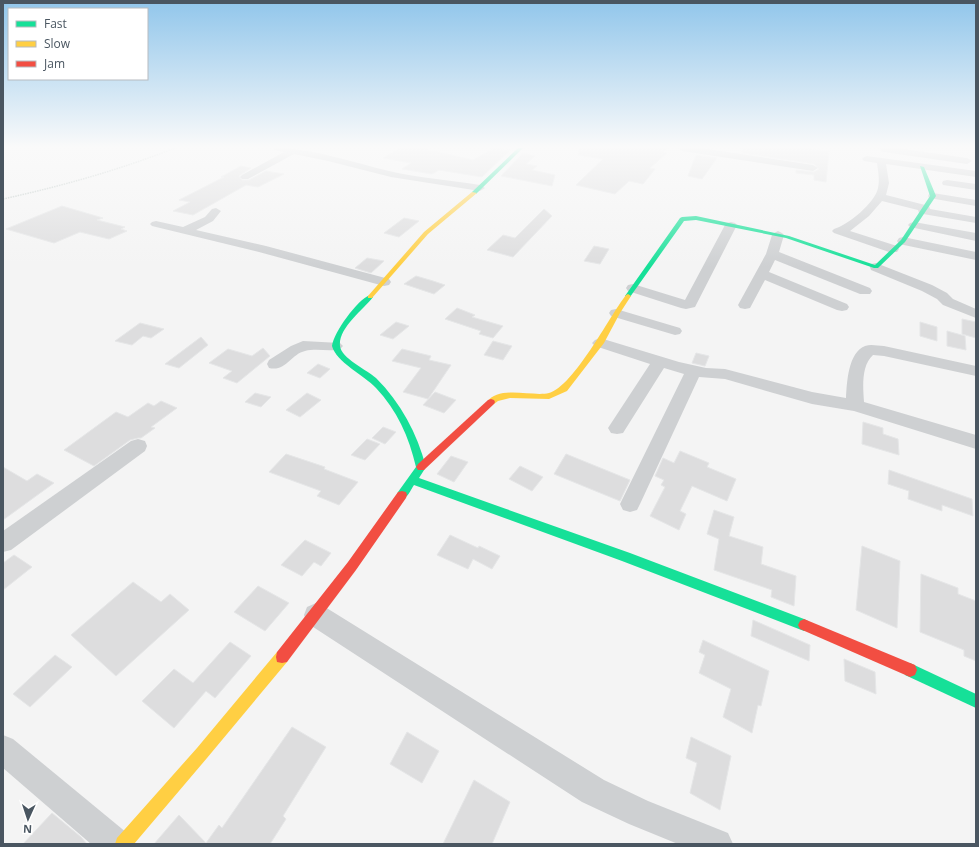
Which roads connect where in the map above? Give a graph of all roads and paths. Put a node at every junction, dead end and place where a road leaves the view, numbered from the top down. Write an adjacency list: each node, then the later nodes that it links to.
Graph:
1 (56, 188): 8 (path)
2 (477, 188): 3 (street)
3 (480, 188): 24 (street)
4 (883, 188): 7 (street)
5 (930, 188): 6 (street)
6 (933, 196): 9 (street); 10 (street)
7 (879, 197): 10 (street); 19 (street)
8 (3, 199)
9 (976, 203)
10 (924, 209): 12 (street); 15 (street)
11 (216, 211): 16 (street)
12 (976, 220)
13 (156, 224): 16 (street)
14 (731, 225): 17 (street); 25 (street); 25 (street)
15 (914, 225): 18 (street); 19 (street)
16 (184, 231): 24 (street)
17 (778, 235): 20 (street); 22 (street)
18 (976, 237)
19 (898, 245): 21 (street); 22 (street)
20 (772, 254): 23 (street); 26 (street)
21 (976, 256)
22 (876, 267): 30 (street)
23 (762, 274): 27 (street); 28 (street)
24 (384, 282): 33 (street)
25 (633, 288): 29 (street)
26 (865, 291)
27 (745, 305)
28 (842, 307)
29 (616, 313): 31 (street); 32 (street)
30 (976, 314)
31 (675, 331)
32 (600, 343): 34 (street); 42 (street)
33 (335, 346): 35 (street); 42 (street)
34 (660, 361): 36 (street); 39 (street)
35 (275, 364)
36 (693, 371): 38 (street); 44 (street)
37 (976, 371): 38 (street)
38 (855, 405): 40 (street)
39 (617, 428)
40 (976, 442)
41 (138, 446): 45 (street)
42 (421, 467): 43 (street)
43 (413, 480): 46 (street); 47 (street)
44 (630, 504)
45 (3, 543)
46 (316, 615): 50 (street); 51 (street)
47 (976, 701)
48 (3, 749): 49 (street)
49 (116, 844)
50 (123, 844)
51 (717, 844)

